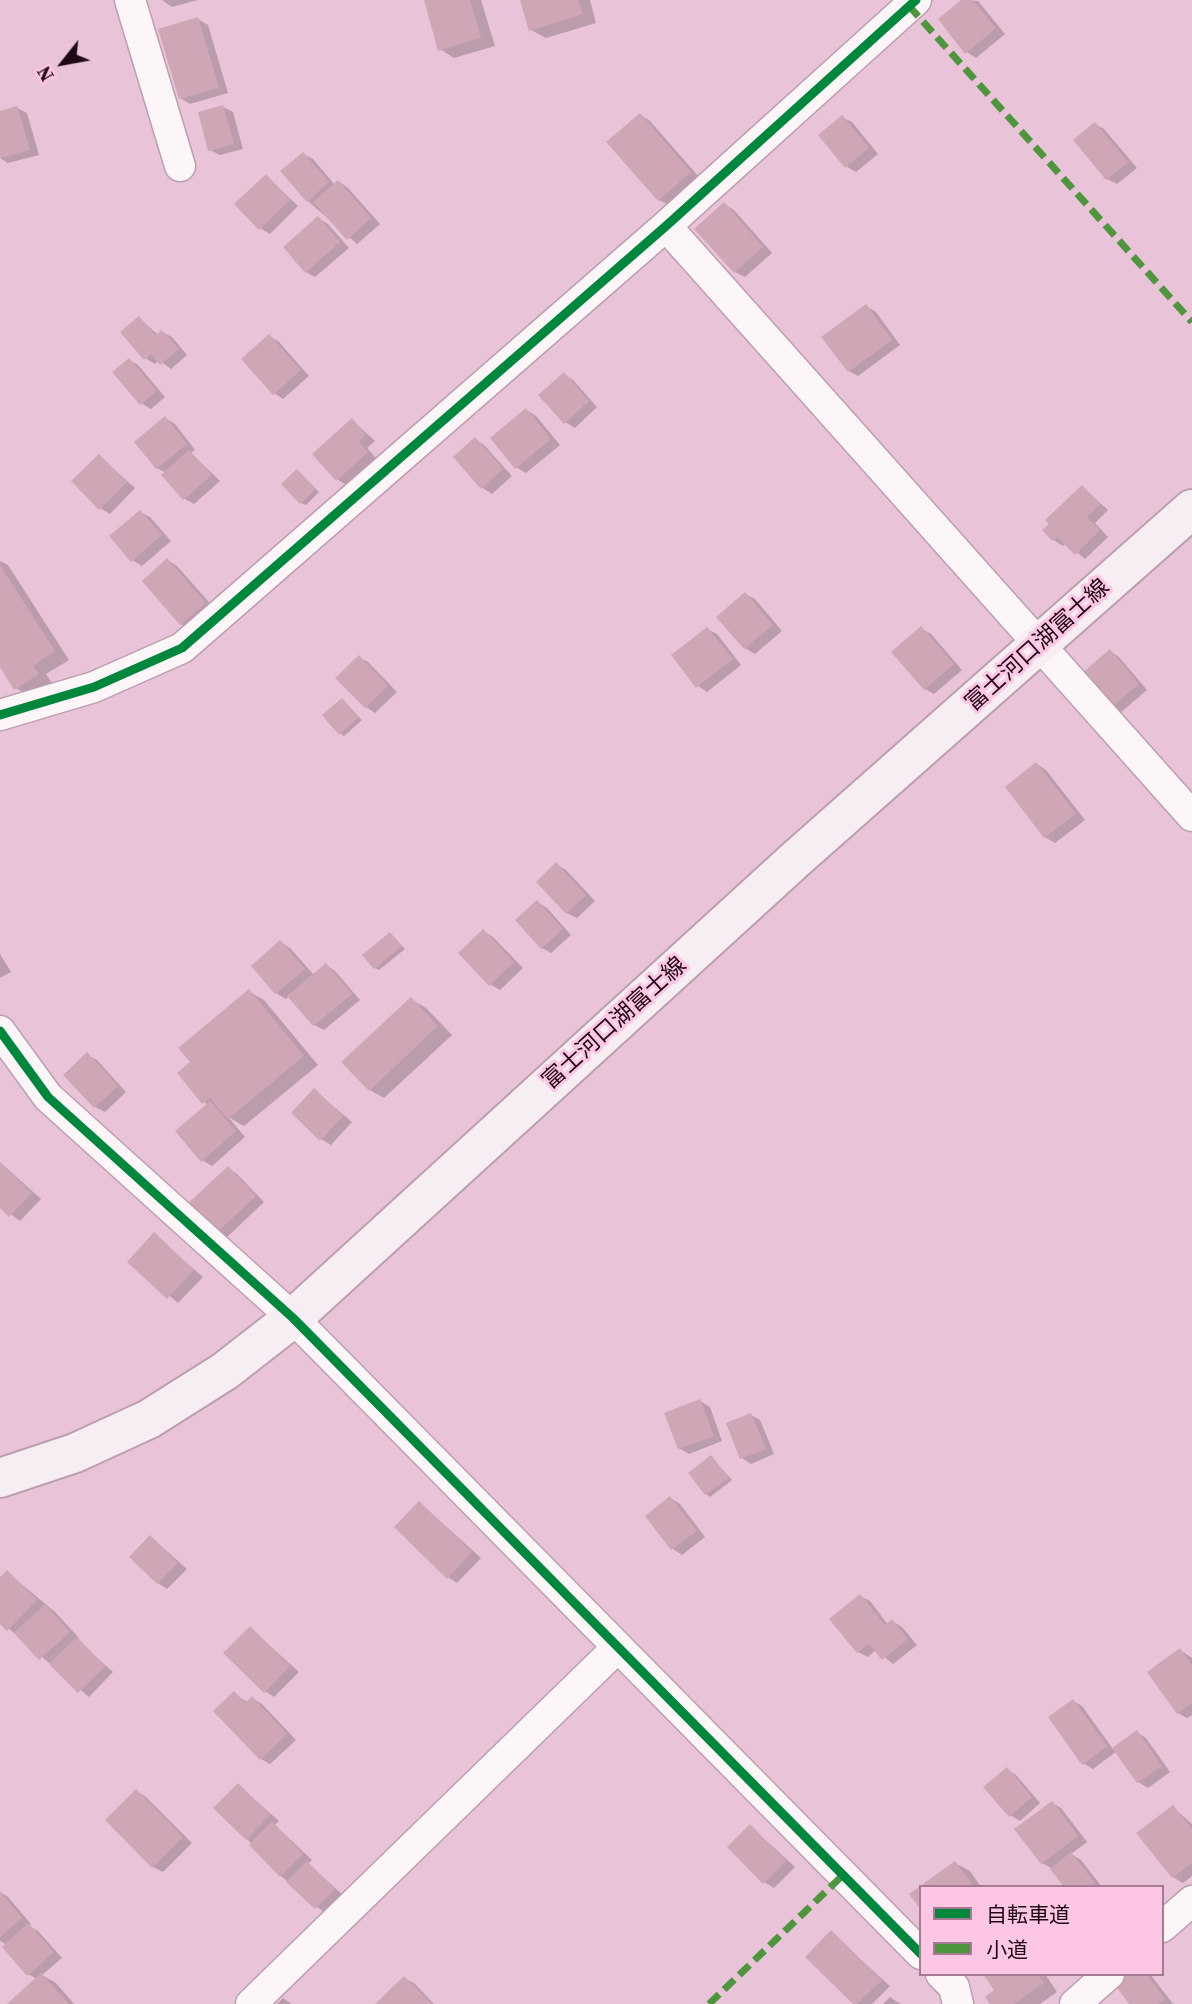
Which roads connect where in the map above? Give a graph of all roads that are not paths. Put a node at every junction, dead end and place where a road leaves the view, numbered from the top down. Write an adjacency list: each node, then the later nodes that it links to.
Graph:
1 (130, 0): 3 (street)
2 (916, 0): 4 (street)
3 (180, 166)
4 (666, 226): 6 (street); 7 (street)
5 (1192, 509): 6 (main road, 富士河口湖富士線)
6 (1041, 645): 8 (street); 10 (main road, 富士河口湖富士線)
7 (0, 715)
8 (1192, 816)
9 (0, 1031): 10 (street)
10 (293, 1318): 11 (main road, 富士河口湖富士線); 12 (street)
11 (0, 1478)
12 (618, 1647): 15 (street); 18 (street)
13 (1192, 1901): 14 (street)
14 (1164, 1925)
15 (919, 1952)
16 (943, 1976): 19 (street)
17 (1107, 1976): 20 (street)
18 (251, 2004)
19 (958, 2004)
20 (1075, 2004)

